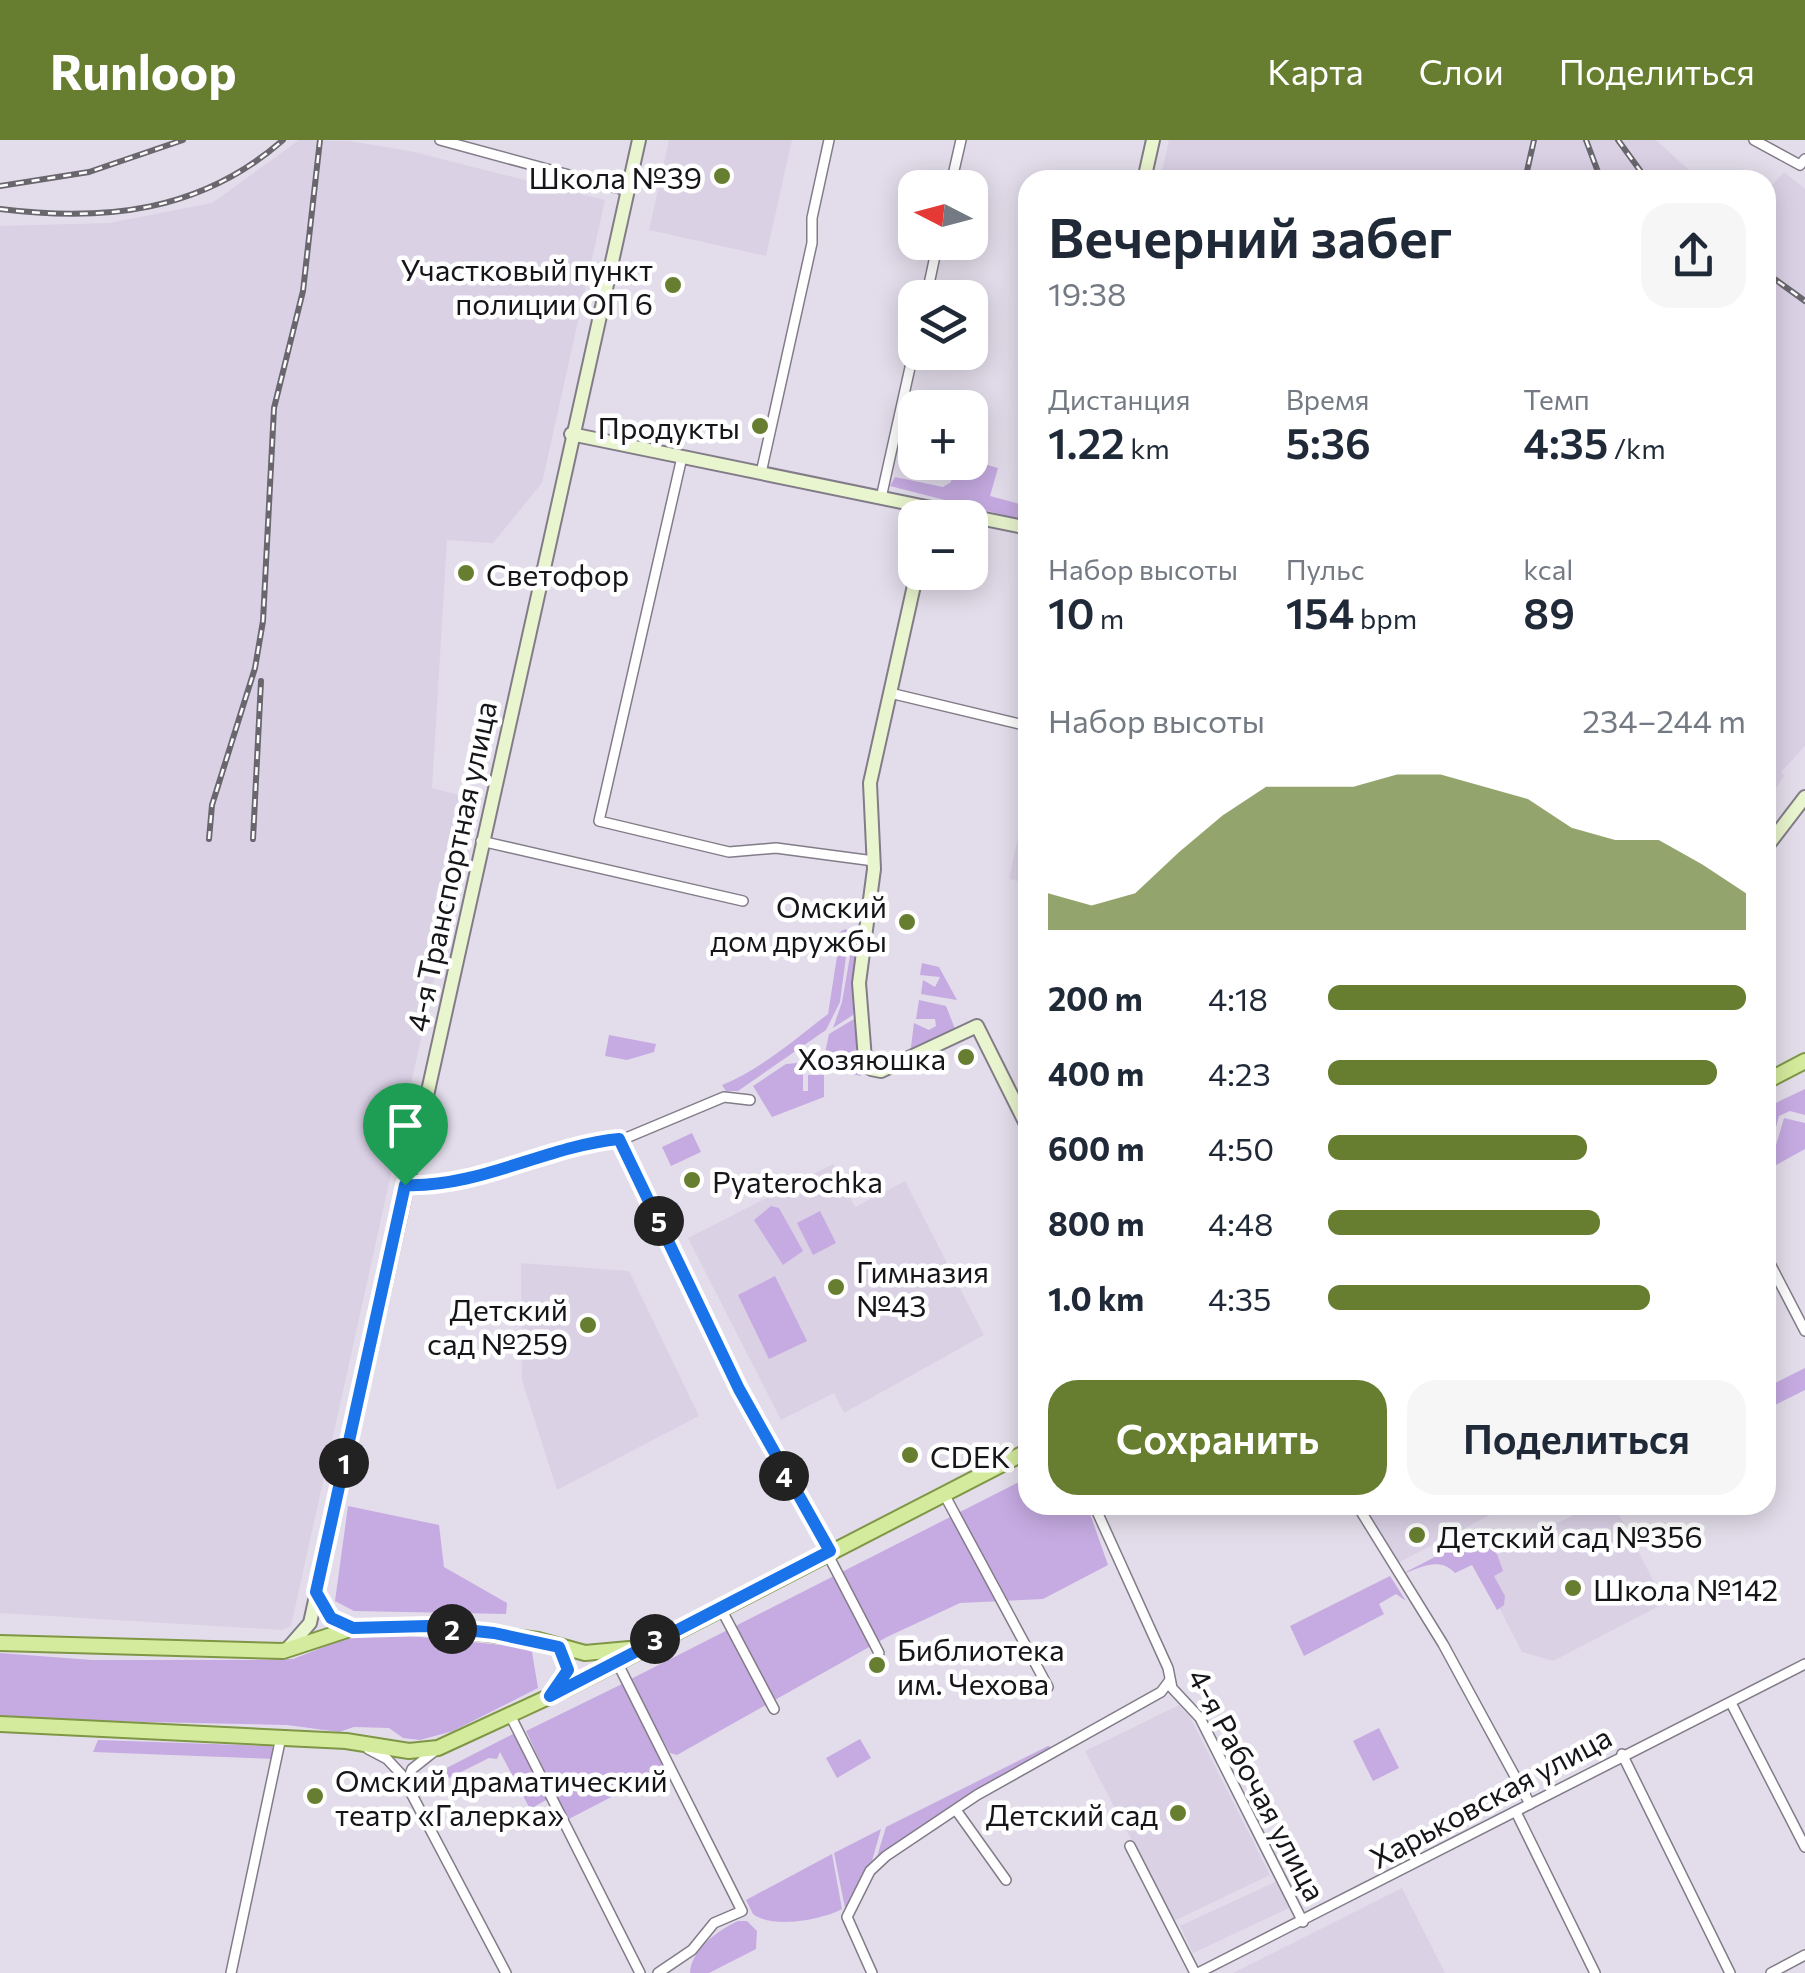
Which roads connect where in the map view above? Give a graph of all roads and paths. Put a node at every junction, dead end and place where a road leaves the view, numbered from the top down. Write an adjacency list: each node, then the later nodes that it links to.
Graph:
1 (440, 140): 10 (street)
2 (639, 140): 10 (main road, 4-я Транспортная улица)
3 (829, 140): 14 (street)
4 (961, 140): 8 (street)
5 (1153, 140): 9 (main road)
6 (1754, 140): 7 (street)
7 (1802, 162)
8 (954, 170)
9 (1146, 170)
10 (628, 191): 12 (main road, 4-я Транспортная улица)
11 (909, 370): 15 (street)
12 (571, 434): 13 (main road); 24 (main road, 4-я Транспортная улица)
13 (682, 457): 14 (main road); 25 (street)
14 (761, 473): 15 (main road)
15 (881, 498): 16 (main road)
16 (898, 503)
17 (988, 522): 18 (main road)
18 (1018, 526)
19 (913, 590): 20 (main road)
20 (890, 693): 21 (street); 25 (main road)
21 (1018, 724)
22 (1805, 797): 23 (main road)
23 (1776, 835)
24 (481, 841): 26 (street); 32 (main road, 4-я Транспортная улица)
25 (874, 861): 30 (main road)
26 (743, 900)
27 (1805, 1061): 28 (main road)
28 (1776, 1076)
29 (750, 1100): 31 (street)
30 (1018, 1108)
31 (619, 1139): 32 (street); 39 (street)
32 (405, 1185): 40 (main road, 4-я Транспортная улица)
33 (1776, 1275): 34 (street)
34 (1805, 1331)
35 (1018, 1456): 36 (main road)
36 (944, 1494): 39 (main road); 51 (street)
37 (1098, 1515): 50 (street, 4-я Рабочая улица)
38 (1363, 1515): 62 (street)
39 (829, 1552): 41 (main road); 47 (street)
40 (316, 1592): 42 (main road); 46 (main road, 4-я Транспортная улица)
41 (720, 1607): 45 (main road); 54 (street)
42 (353, 1628): 44 (main road); 46 (main road)
43 (0, 1643): 46 (main road)
44 (559, 1647): 45 (main road); 52 (main road)
45 (640, 1647): 48 (main road)
46 (283, 1651)
47 (879, 1653)
48 (616, 1662): 52 (main road); 73 (street)
49 (1805, 1664): 53 (street, Харьковская улица)
50 (1170, 1680): 63 (street); 68 (street, 4-я Рабочая улица)
51 (1048, 1687)
52 (550, 1696): 55 (main road)
53 (1731, 1703): 60 (street, Харьковская улица); 66 (street)
54 (774, 1708)
55 (510, 1715): 59 (main road); 72 (street)
56 (0, 1724): 57 (main road)
57 (281, 1737): 58 (main road); 70 (street)
58 (357, 1743): 59 (main road); 61 (street)
59 (438, 1748): 61 (street)
60 (1622, 1754): 62 (street, Харьковская улица); 77 (street)
61 (406, 1785): 71 (street)
62 (1530, 1804): 64 (street, Харьковская улица)
63 (956, 1810): 67 (street); 74 (street)
64 (1516, 1812): 68 (street, Харьковская улица); 76 (street)
65 (1130, 1846): 75 (street)
66 (1805, 1847)
67 (1006, 1880)
68 (1302, 1922): 75 (street, Харьковская улица)
69 (1805, 1956): 78 (street)
70 (231, 1973)
71 (506, 1973)
72 (640, 1973)
73 (658, 1973)
74 (872, 1973)
75 (1197, 1973)
76 (1595, 1973)
77 (1730, 1973)
78 (1771, 1973)

